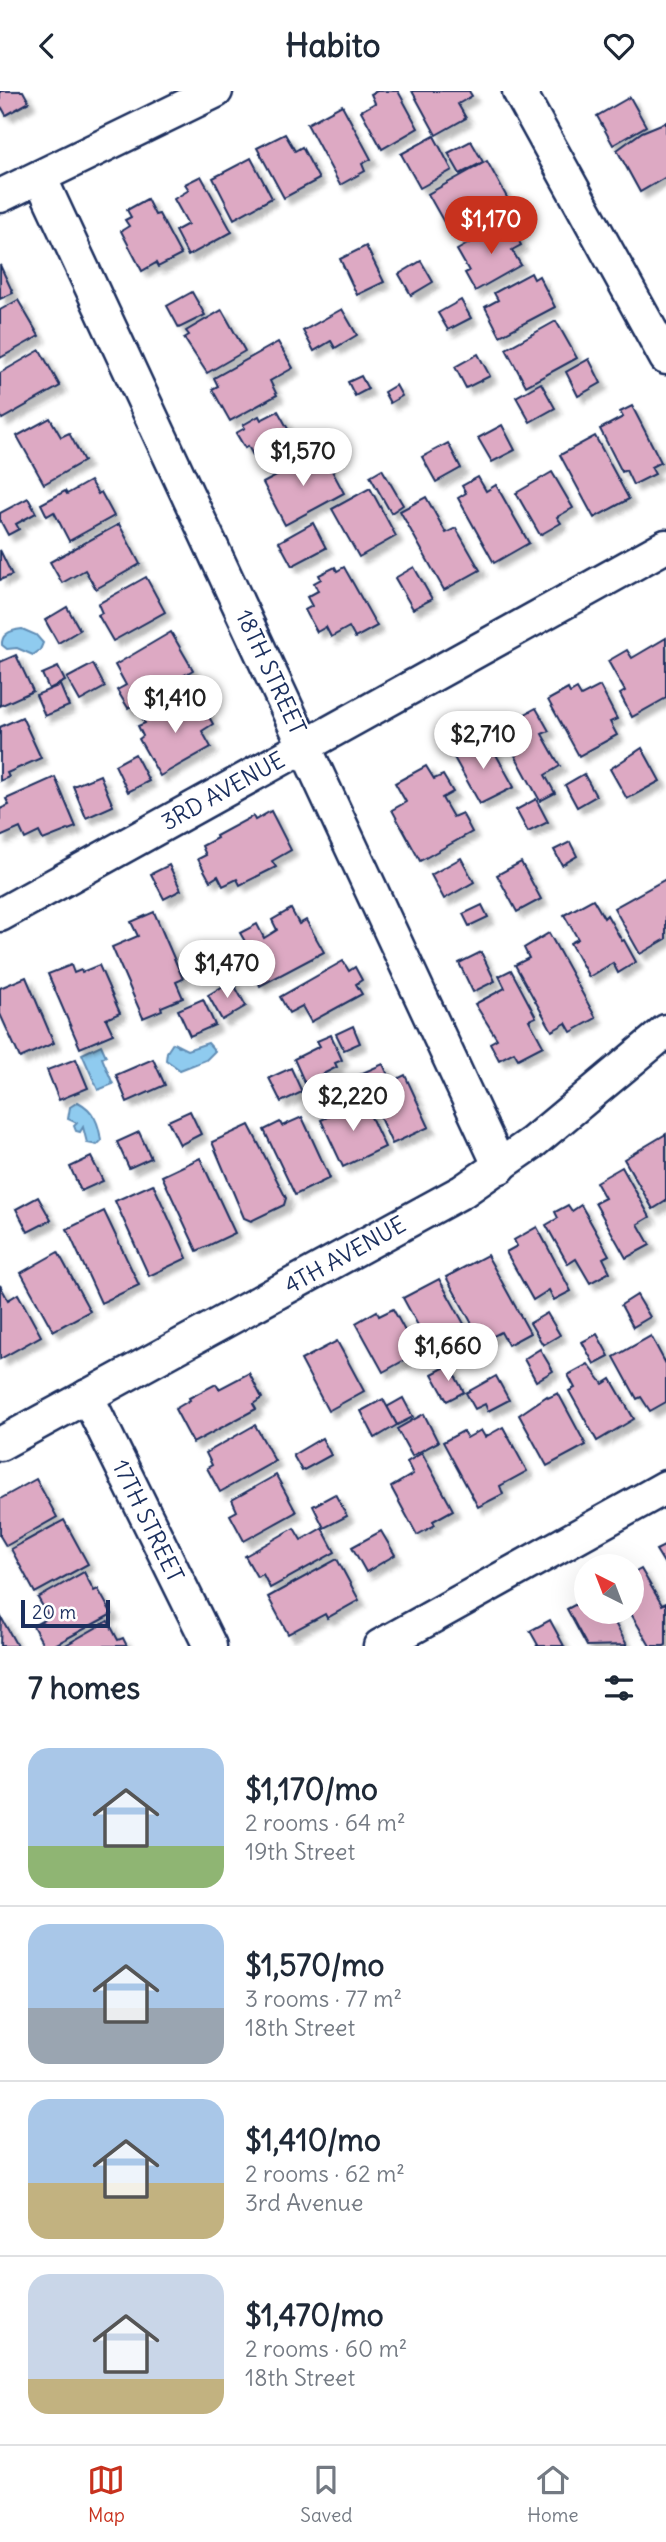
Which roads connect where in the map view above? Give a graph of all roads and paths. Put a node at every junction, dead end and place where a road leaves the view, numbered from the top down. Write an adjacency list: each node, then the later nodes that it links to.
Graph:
1 (216, 91): 3 (street)
2 (519, 91): 5 (street)
3 (40, 177): 4 (street); 7 (street, 18TH STREET)
4 (0, 196)
5 (666, 359)
6 (666, 545): 7 (street, 3RD AVENUE)
7 (305, 746): 8 (street, 3RD AVENUE); 10 (street, 18TH STREET)
8 (0, 915)
9 (666, 1031): 10 (street, 4TH AVENUE)
10 (500, 1167): 11 (street, 4TH AVENUE)
11 (87, 1396): 12 (street, 4TH AVENUE); 14 (street, 17TH STREET)
12 (0, 1444)
13 (666, 1487): 15 (street)
14 (209, 1646)
15 (380, 1646)

